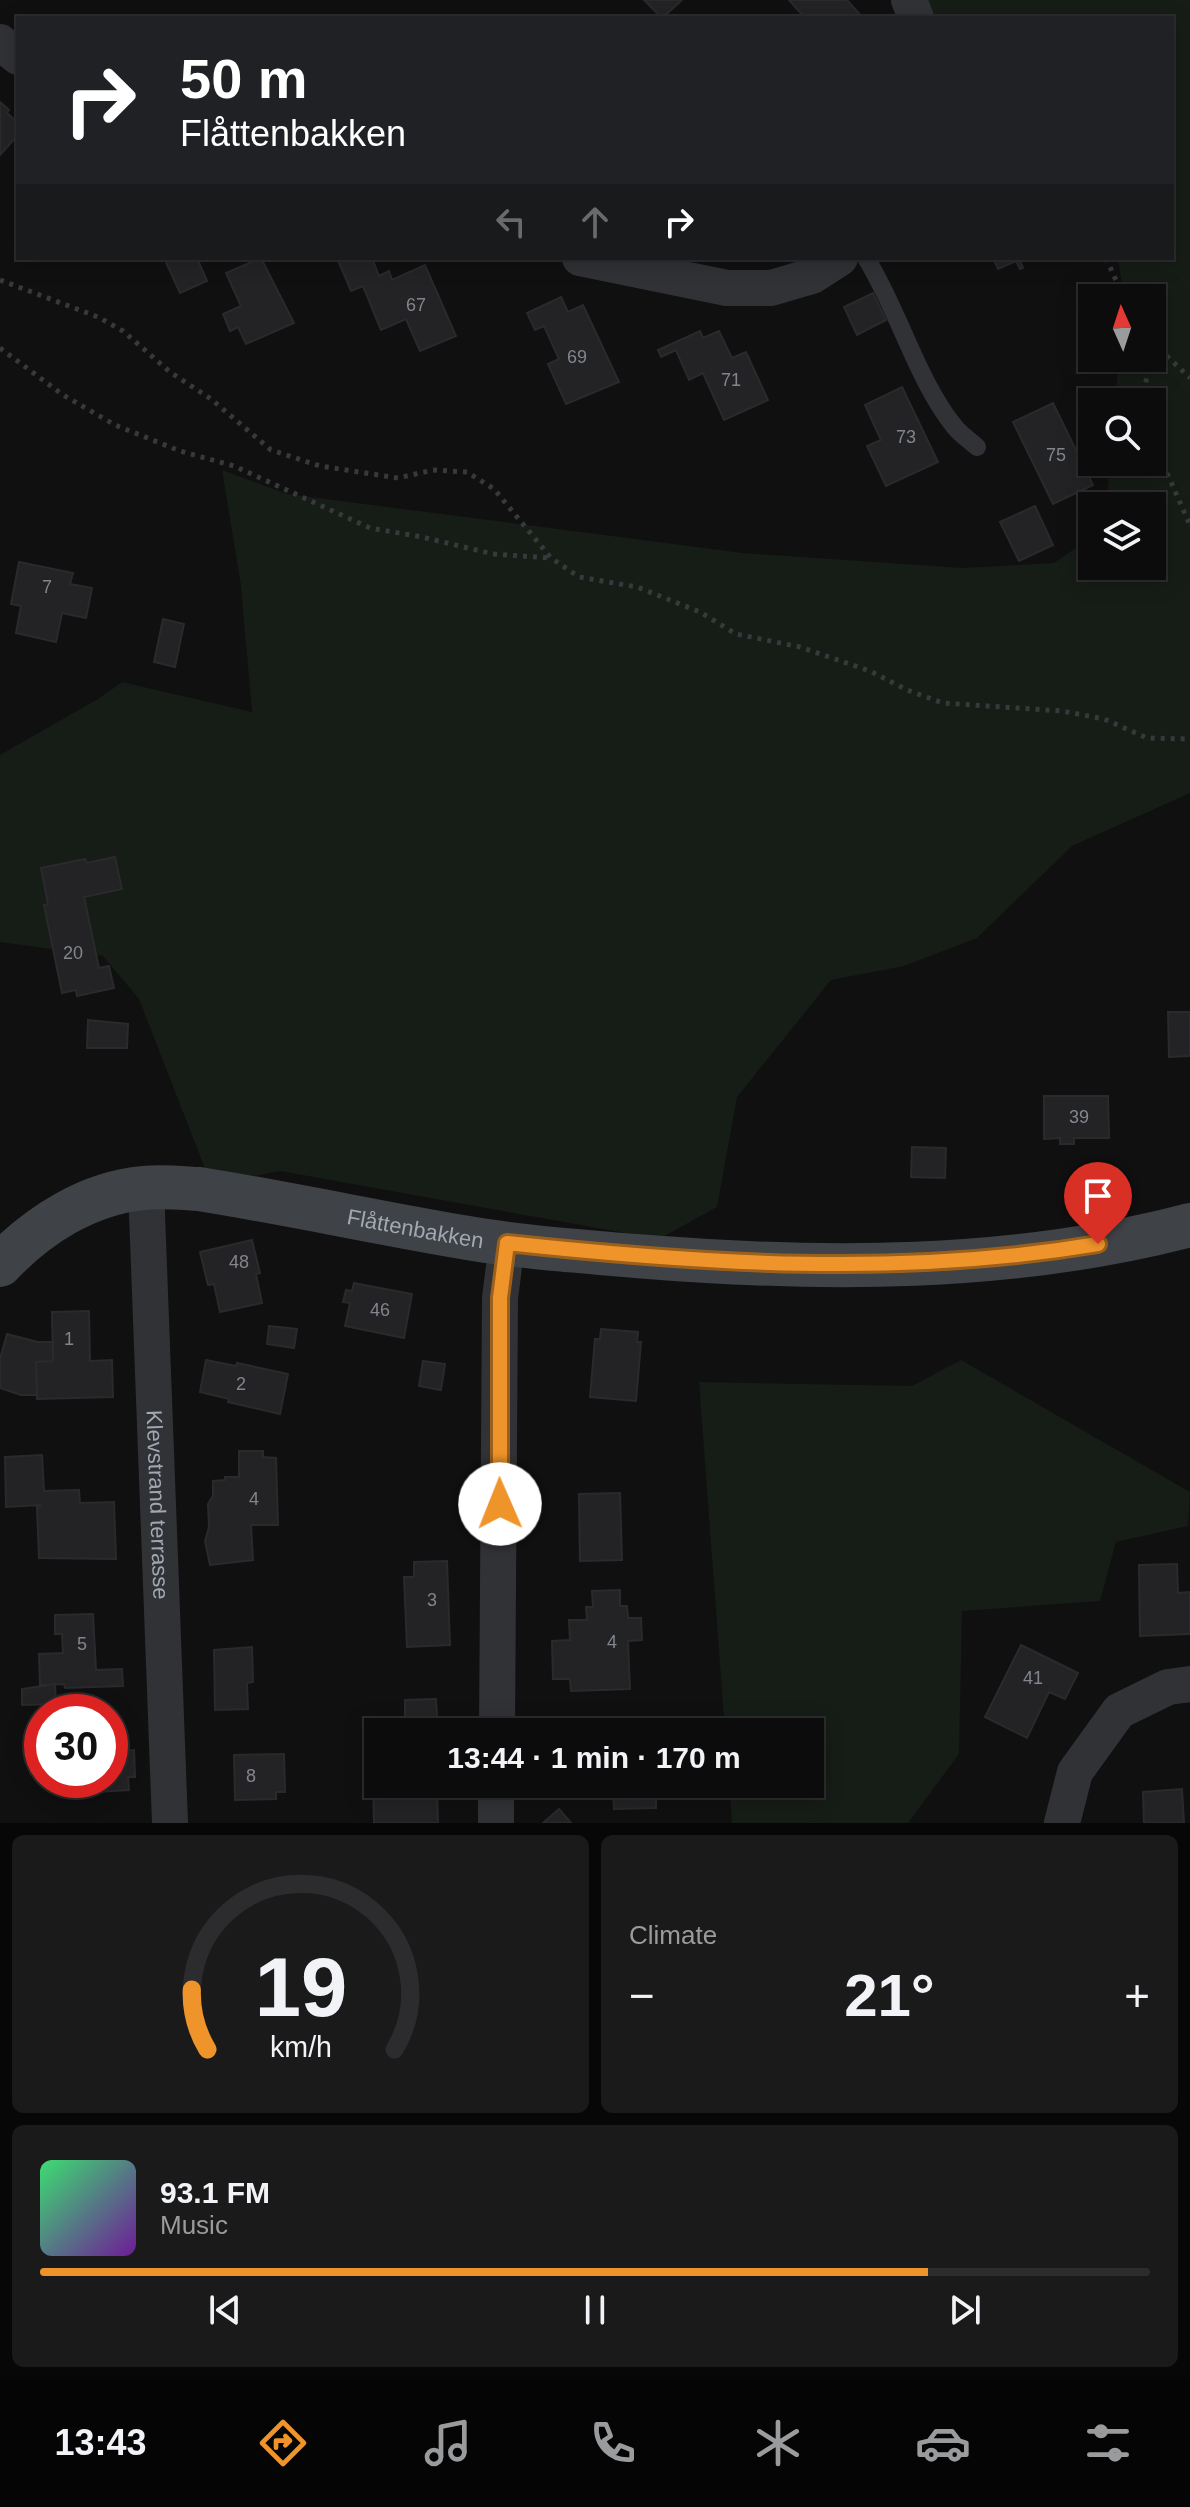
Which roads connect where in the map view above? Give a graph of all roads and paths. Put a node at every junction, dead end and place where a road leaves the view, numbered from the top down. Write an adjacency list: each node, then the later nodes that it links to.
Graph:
1 (0, 42): 2 (street)
2 (16, 55)
3 (590, 260): 4 (street)
4 (837, 260)
5 (867, 260): 12 (lane)
6 (1107, 260): 8 (path)
7 (0, 280): 15 (path)
8 (1118, 284)
9 (0, 348): 15 (path)
10 (1166, 357): 11 (path)
11 (1190, 378)
12 (977, 447)
13 (1166, 471): 14 (path)
14 (1190, 525)
15 (551, 558): 16 (path)
16 (1190, 739)
17 (146, 1187): 19 (main road, Flåttenbakken); 20 (main road, Flåttenbakken); 24 (street, Klevstrand terrasse)
18 (1190, 1225): 19 (main road, Flåttenbakken)
19 (507, 1243): 22 (street)
20 (0, 1265)
21 (1190, 1684): 26 (street)
22 (497, 1718)
23 (496, 1798): 25 (street)
24 (170, 1823)
25 (496, 1823)
26 (1062, 1823)

